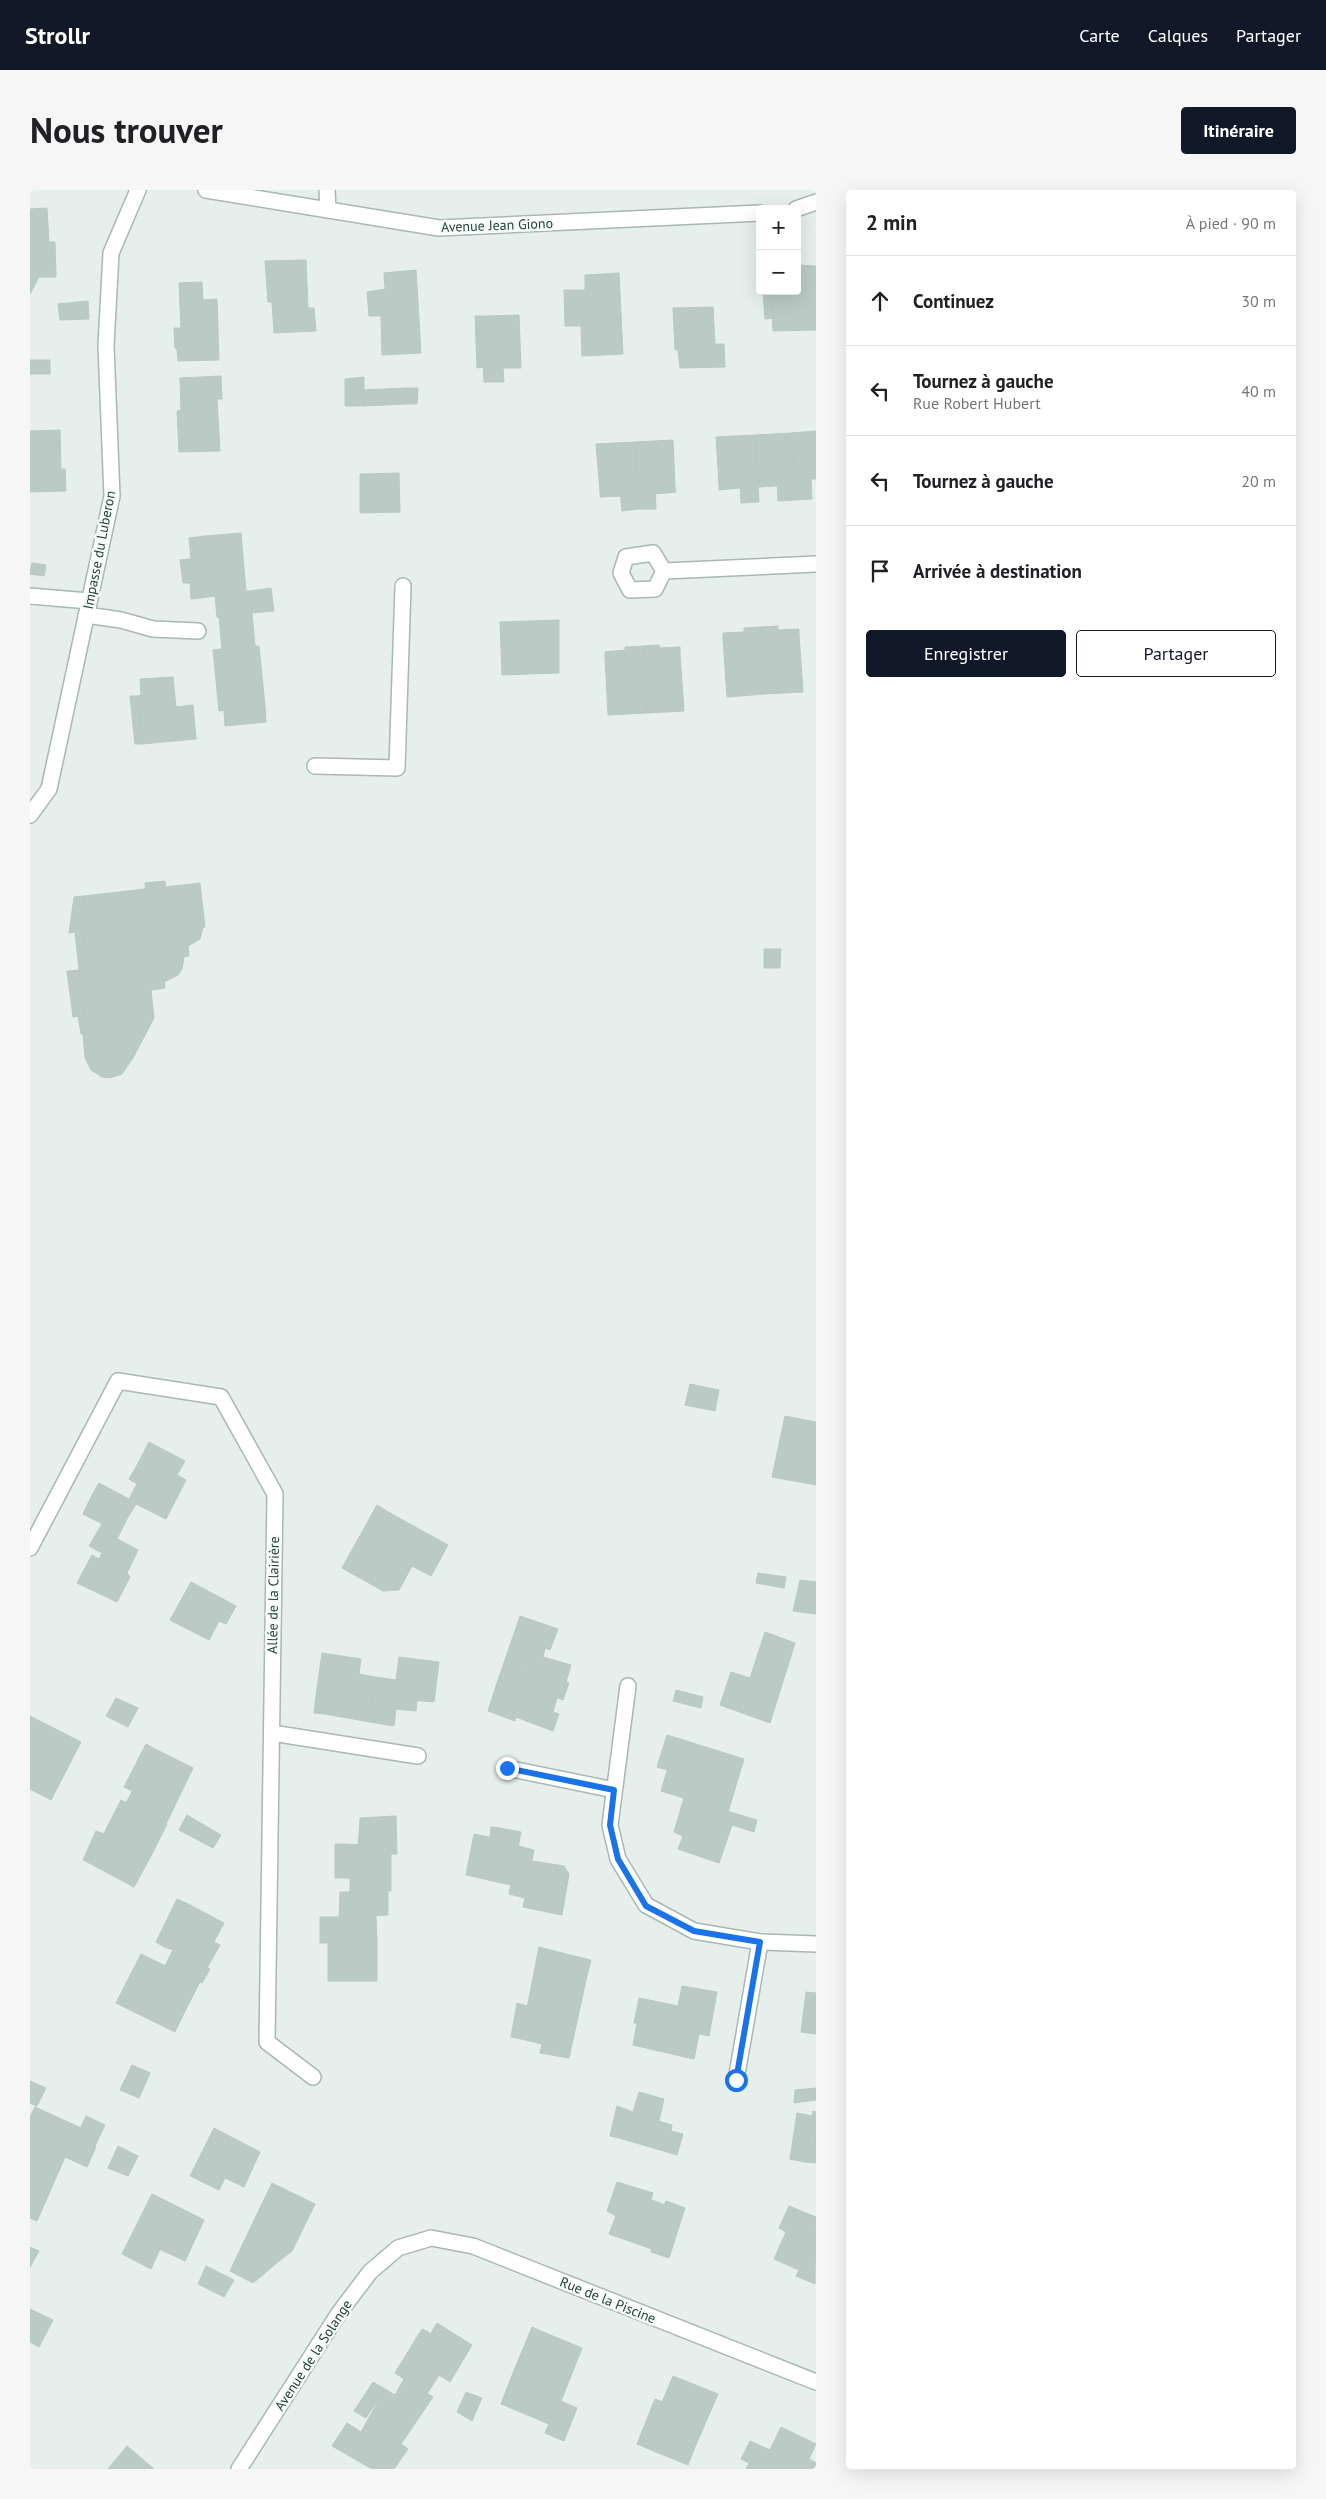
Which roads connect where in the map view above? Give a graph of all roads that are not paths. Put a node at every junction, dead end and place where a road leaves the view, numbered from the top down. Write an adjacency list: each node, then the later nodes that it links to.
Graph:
1 (138, 190): 12 (street, Impasse du Luberon)
2 (206, 190): 6 (street, Avenue Jean Giono)
3 (327, 190): 6 (street)
4 (816, 202): 5 (street)
5 (801, 207)
6 (328, 210): 7 (street, Avenue Jean Giono)
7 (756, 214)
8 (816, 564): 9 (street)
9 (664, 571)
10 (403, 586): 14 (street)
11 (30, 596): 12 (street)
12 (88, 608): 13 (street); 15 (street, Impasse du Luberon)
13 (198, 631)
14 (315, 766)
15 (30, 815)
16 (30, 1548): 18 (street, Allée de la Clairière)
17 (628, 1686): 21 (street)
18 (272, 1733): 19 (street); 24 (street, Allée de la Clairière)
19 (418, 1756)
20 (507, 1768): 21 (street)
21 (614, 1790): 22 (street)
22 (760, 1942): 23 (street); 25 (street)
23 (816, 1944)
24 (313, 2077)
25 (736, 2080)
26 (398, 2248): 27 (street, Rue de la Piscine); 28 (street, Avenue de la Solange)
27 (816, 2382)
28 (239, 2469)

